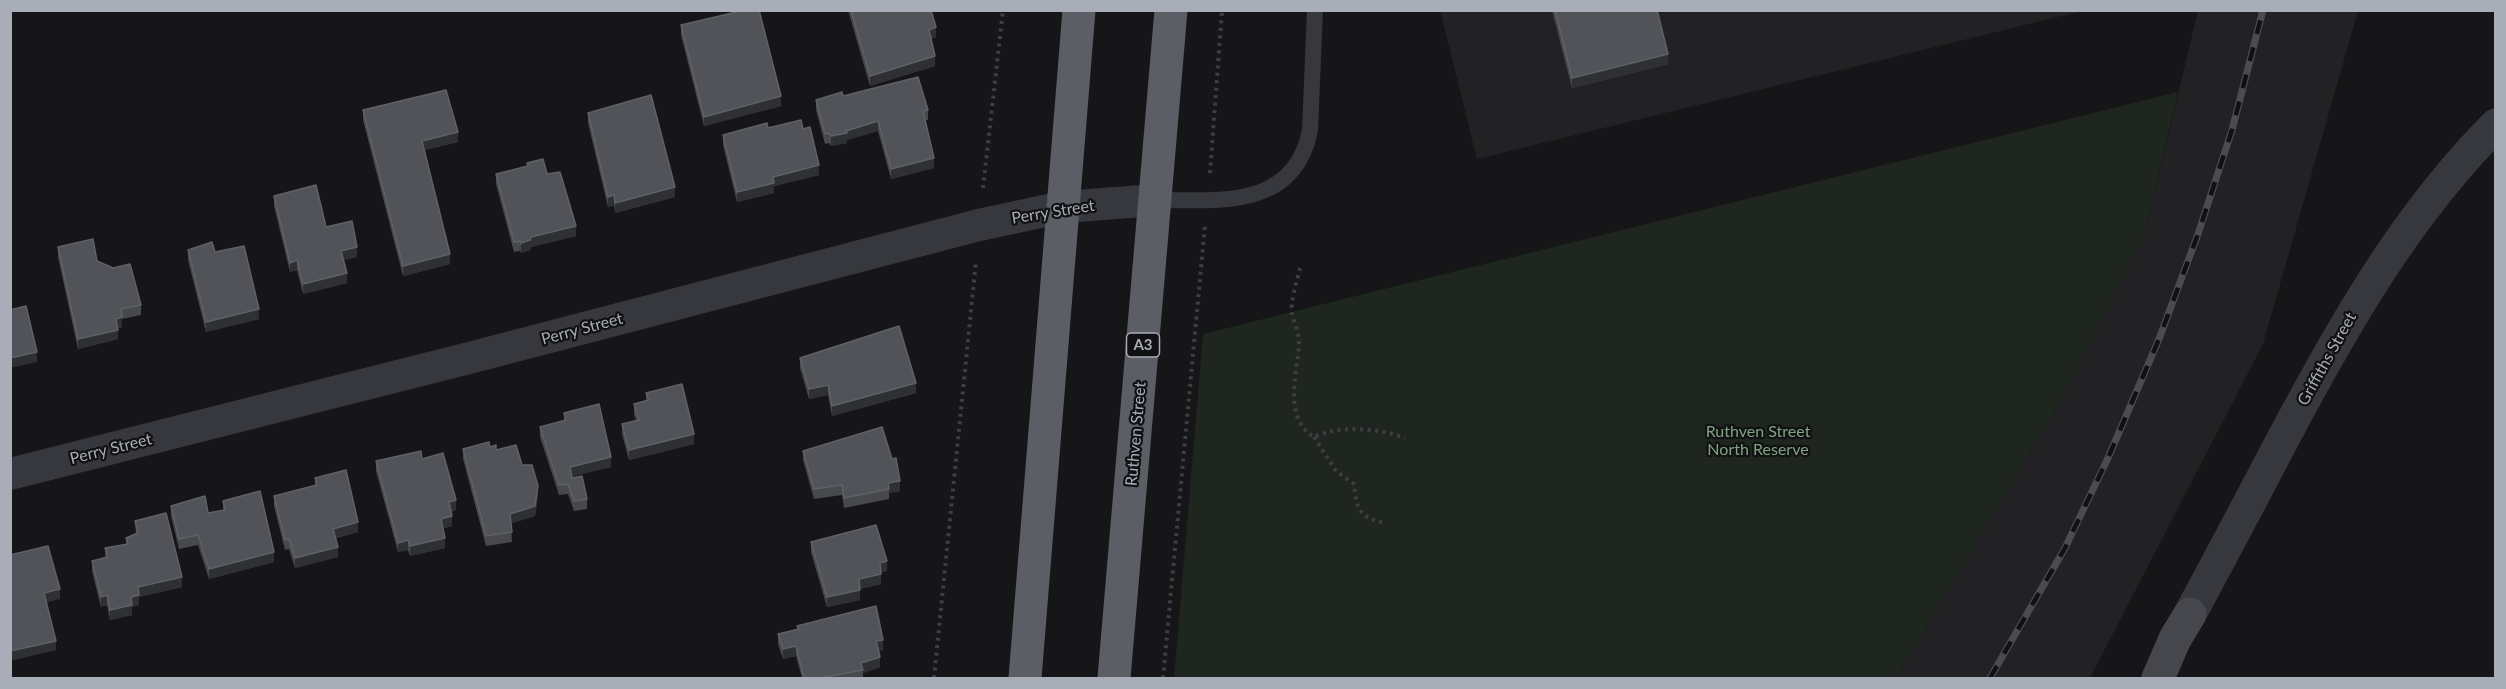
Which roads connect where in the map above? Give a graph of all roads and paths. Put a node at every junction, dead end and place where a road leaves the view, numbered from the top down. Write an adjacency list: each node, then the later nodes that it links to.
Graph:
1 (1003, 10): 10 (path)
2 (1079, 10): 9 (highway)
3 (1171, 10): 7 (highway, Ruthven Street / A3)
4 (1222, 10): 8 (path)
5 (1315, 10): 8 (lane)
6 (2496, 125): 16 (street, Griffiths Street)
7 (1156, 200): 8 (lane); 9 (street, Perry Street); 19 (highway, Ruthven Street / A3)
8 (1208, 200): 20 (path)
9 (1063, 207): 10 (street, Perry Street); 18 (highway)
10 (979, 225): 14 (street, Perry Street); 17 (path)
11 (1300, 268): 12 (path)
12 (1314, 437): 13 (path); 15 (path)
13 (1406, 438)
14 (10, 474)
15 (1384, 524)
16 (2190, 614): 21 (main road, Griffiths Street); 22 (main road, Griffiths Street)
17 (934, 678)
18 (1025, 678)
19 (1114, 678)
20 (1163, 678)
21 (2158, 678)
22 (2176, 678)

